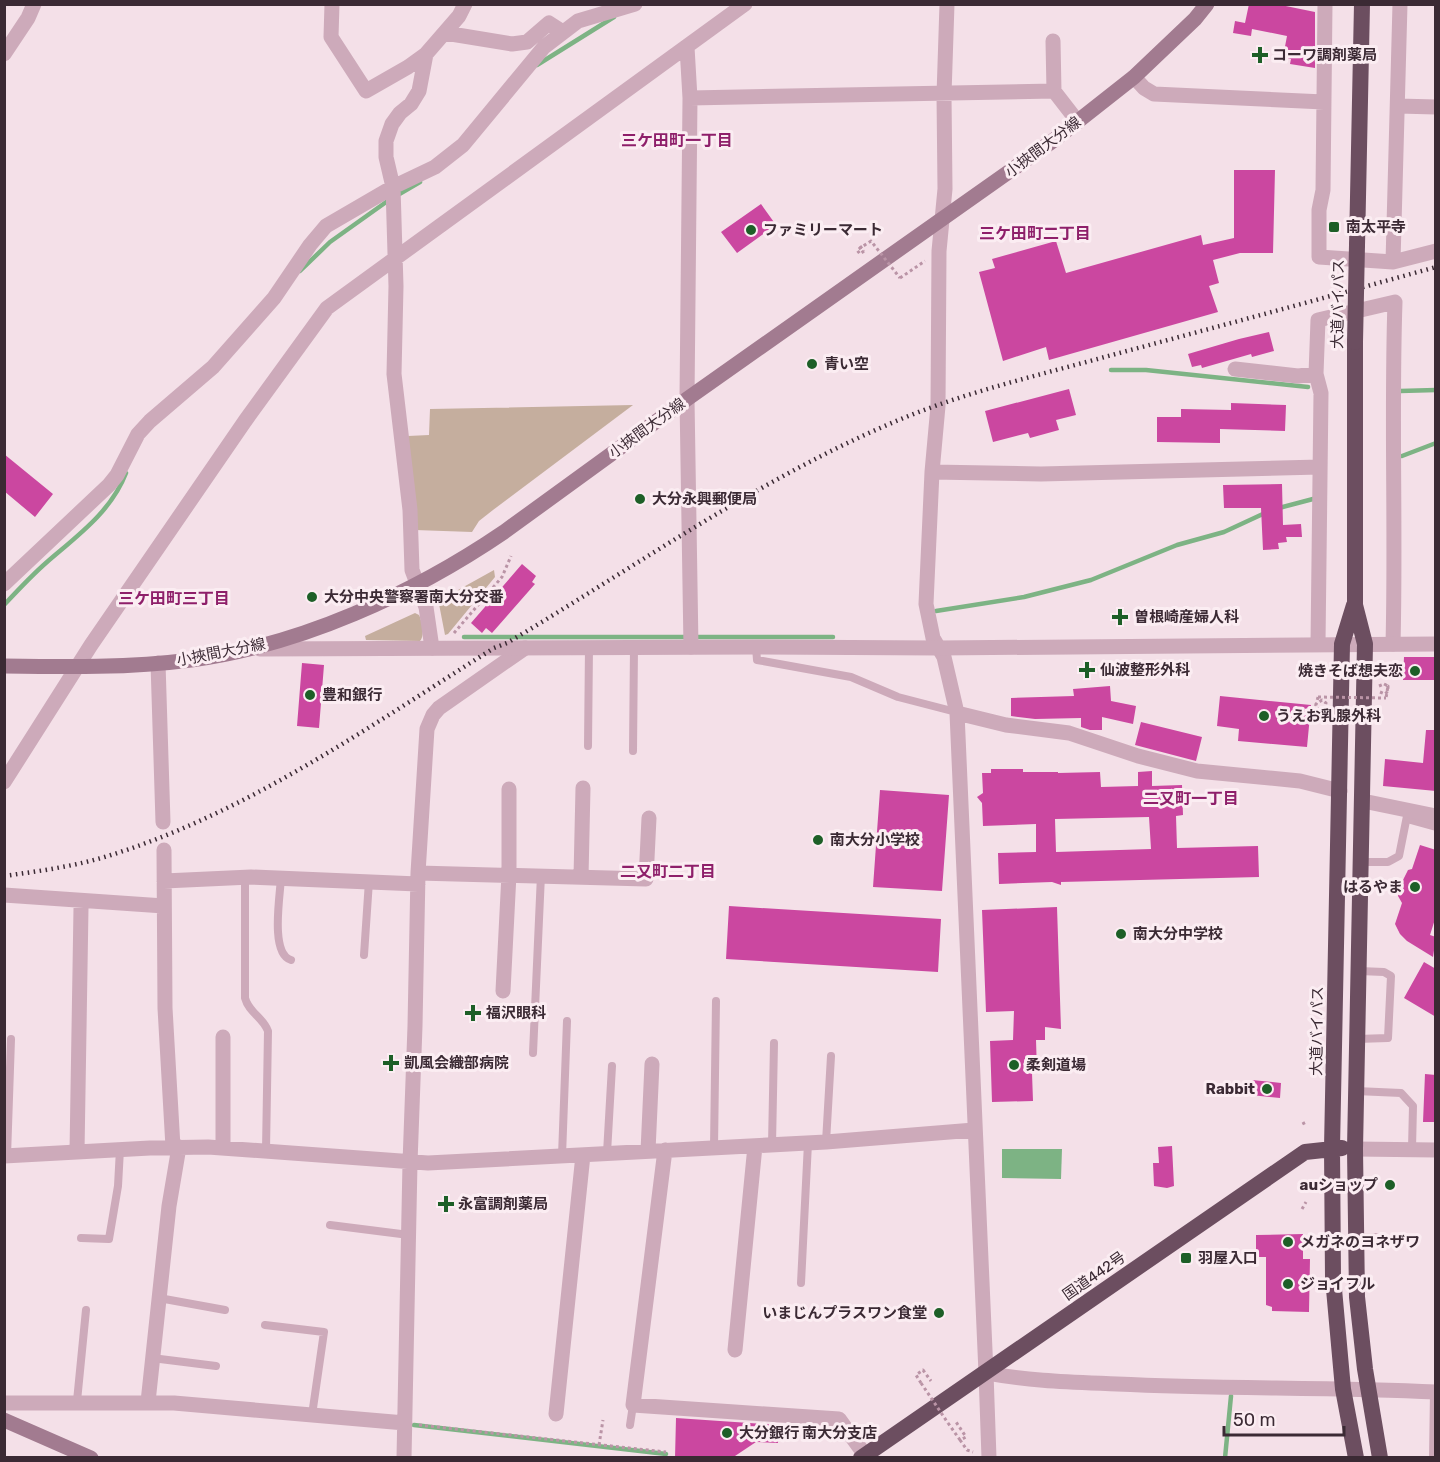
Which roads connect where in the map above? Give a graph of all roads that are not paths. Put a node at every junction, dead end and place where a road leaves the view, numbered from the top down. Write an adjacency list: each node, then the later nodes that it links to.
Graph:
1 (34, 4): 15 (street)
2 (332, 4): 16 (street)
3 (465, 4): 12 (street)
4 (635, 4): 11 (street)
5 (745, 4): 14 (street)
6 (947, 4): 19 (street)
7 (1208, 4): 17 (main road, 小挾間大分線)
8 (1325, 4): 21 (street)
9 (1362, 4): 37 (highway, 大道バイパス, bridge)
10 (1400, 4): 22 (street)
11 (563, 32): 12 (street); 25 (street)
12 (445, 33): 16 (street)
13 (1053, 41): 18 (street)
14 (687, 47): 20 (street); 28 (street)
15 (4, 54)
16 (426, 54): 25 (street)
17 (1134, 77): 21 (street); 24 (main road, 小挾間大分線)
18 (1054, 91): 19 (street); 24 (street)
19 (944, 95): 20 (street); 26 (street)
20 (690, 98): 32 (street)
21 (1324, 102): 29 (street)
22 (1398, 106): 23 (street); 29 (street)
23 (1436, 107)
24 (1078, 122): 26 (main road, 小挾間大分線)
25 (393, 187): 28 (street); 35 (street)
26 (942, 220): 32 (main road, 小挾間大分線); 34 (street)
27 (1436, 251): 29 (street)
28 (395, 258): 36 (street); 53 (street)
29 (1393, 262)
30 (1235, 369): 31 (street)
31 (1316, 374): 33 (street); 41 (street)
32 (687, 399): 36 (main road, 小挾間大分線); 45 (street)
33 (1320, 468): 34 (street); 38 (street)
34 (932, 472): 49 (street)
35 (4, 584)
36 (419, 584): 47 (street); 50 (main road, 小挾間大分線)
37 (1354, 604): 39 (highway, 大道バイパス); 40 (highway, 大道バイパス)
38 (1318, 644): 39 (street); 49 (street)
39 (1342, 644): 40 (street); 60 (highway, 大道バイパス)
40 (1365, 644): 41 (street); 61 (highway, 大道バイパス)
41 (1393, 644): 42 (street)
42 (1436, 644)
43 (589, 647): 44 (street); 48 (street); 55 (lane)
44 (634, 647): 45 (street); 56 (lane)
45 (691, 647): 46 (street)
46 (756, 647): 49 (street); 54 (lane)
47 (432, 648): 48 (street); 50 (street)
48 (525, 648): 74 (street)
49 (939, 648): 54 (street)
50 (247, 649): 51 (main road, 小挾間大分線)
51 (158, 663): 53 (main road, 小挾間大分線); 65 (street)
52 (4, 666): 53 (main road, 小挾間大分線)
53 (77, 667): 57 (street)
54 (957, 713): 60 (street); 95 (street)
55 (588, 746)
56 (633, 751)
57 (4, 782)
58 (583, 788): 72 (street)
59 (509, 789): 69 (street)
60 (1340, 791): 103 (highway, 大道バイパス)
61 (1363, 801): 62 (street); 68 (highway, 大道バイパス)
62 (1408, 815): 63 (street); 66 (lane); 68 (lane)
63 (1436, 816)
64 (649, 818): 72 (street)
65 (163, 822)
66 (1436, 827)
67 (164, 850): 75 (street)
68 (1361, 862): 82 (highway, 大道バイパス)
69 (509, 874): 70 (street); 74 (street); 83 (street)
70 (541, 875): 72 (street); 90 (lane)
71 (245, 877): 73 (street); 75 (street); 107 (lane)
72 (581, 877)
73 (281, 878): 76 (street); 81 (lane)
74 (418, 878): 76 (street); 116 (street)
75 (164, 881): 78 (street)
76 (369, 881): 80 (lane)
77 (4, 895): 78 (street)
78 (164, 906): 100 (street)
79 (81, 908): 111 (street)
80 (364, 955)
81 (291, 960)
82 (1359, 971): 88 (highway, 大道バイパス); 88 (lane)
83 (503, 991)
84 (716, 1000): 102 (lane)
85 (567, 1021): 115 (lane)
86 (223, 1037): 101 (street)
87 (11, 1039): 114 (lane)
88 (1357, 1039): 94 (highway, 大道バイパス)
89 (774, 1042): 98 (lane)
90 (533, 1053)
91 (831, 1056): 96 (lane)
92 (652, 1064): 110 (street)
93 (612, 1066): 112 (lane)
94 (1356, 1091): 105 (highway, 大道バイパス); 106 (lane)
95 (974, 1130): 96 (street); 130 (street)
96 (826, 1142): 97 (street)
97 (808, 1143): 98 (street); 122 (lane)
98 (772, 1145): 99 (street)
99 (755, 1146): 102 (street); 127 (street)
100 (176, 1147): 101 (street); 104 (street); 123 (street)
101 (223, 1147): 107 (street)
102 (714, 1148): 108 (street)
103 (1332, 1148): 105 (highway, 国道442号); 130 (highway, 国道442号); 131 (highway, 大道バイパス)
104 (120, 1149): 111 (street); 121 (lane)
105 (1355, 1149): 106 (street); 119 (highway, 大道バイパス)
106 (1412, 1149): 109 (street)
107 (266, 1150): 116 (street)
108 (665, 1150): 110 (street); 137 (street)
109 (1436, 1150)
110 (648, 1151): 112 (street)
111 (77, 1152): 114 (street)
112 (607, 1153): 113 (street)
113 (583, 1155): 115 (street); 138 (street)
114 (6, 1156)
115 (562, 1156): 116 (street)
116 (410, 1163): 118 (street)
117 (330, 1225): 118 (lane)
118 (409, 1235): 141 (street)
119 (1356, 1237): 120 (lane); 132 (highway, 大道バイパス)
120 (1375, 1237)
121 (81, 1238)
122 (801, 1283)
123 (159, 1298): 125 (lane); 128 (street)
124 (86, 1310): 134 (lane)
125 (225, 1310)
126 (265, 1325): 139 (lane)
127 (735, 1350)
128 (152, 1358): 129 (lane); 135 (street)
129 (216, 1366)
130 (986, 1373): 131 (street); 143 (highway, 国道442号); 146 (street)
131 (1343, 1389): 132 (street); 147 (highway, 大道バイパス)
132 (1368, 1389): 133 (street); 148 (highway, 大道バイパス)
133 (1435, 1392): 149 (lane)
134 (77, 1401): 135 (street); 136 (street)
135 (148, 1402): 139 (street)
136 (4, 1403)
137 (633, 1405): 142 (lane); 143 (street)
138 (556, 1414)
139 (312, 1415): 141 (street)
140 (4, 1420): 144 (main road)
141 (405, 1423): 145 (street)
142 (630, 1425)
143 (863, 1456)
144 (91, 1458)
145 (404, 1458)
146 (989, 1458)
147 (1356, 1458)
148 (1380, 1458)
149 (1434, 1458)

